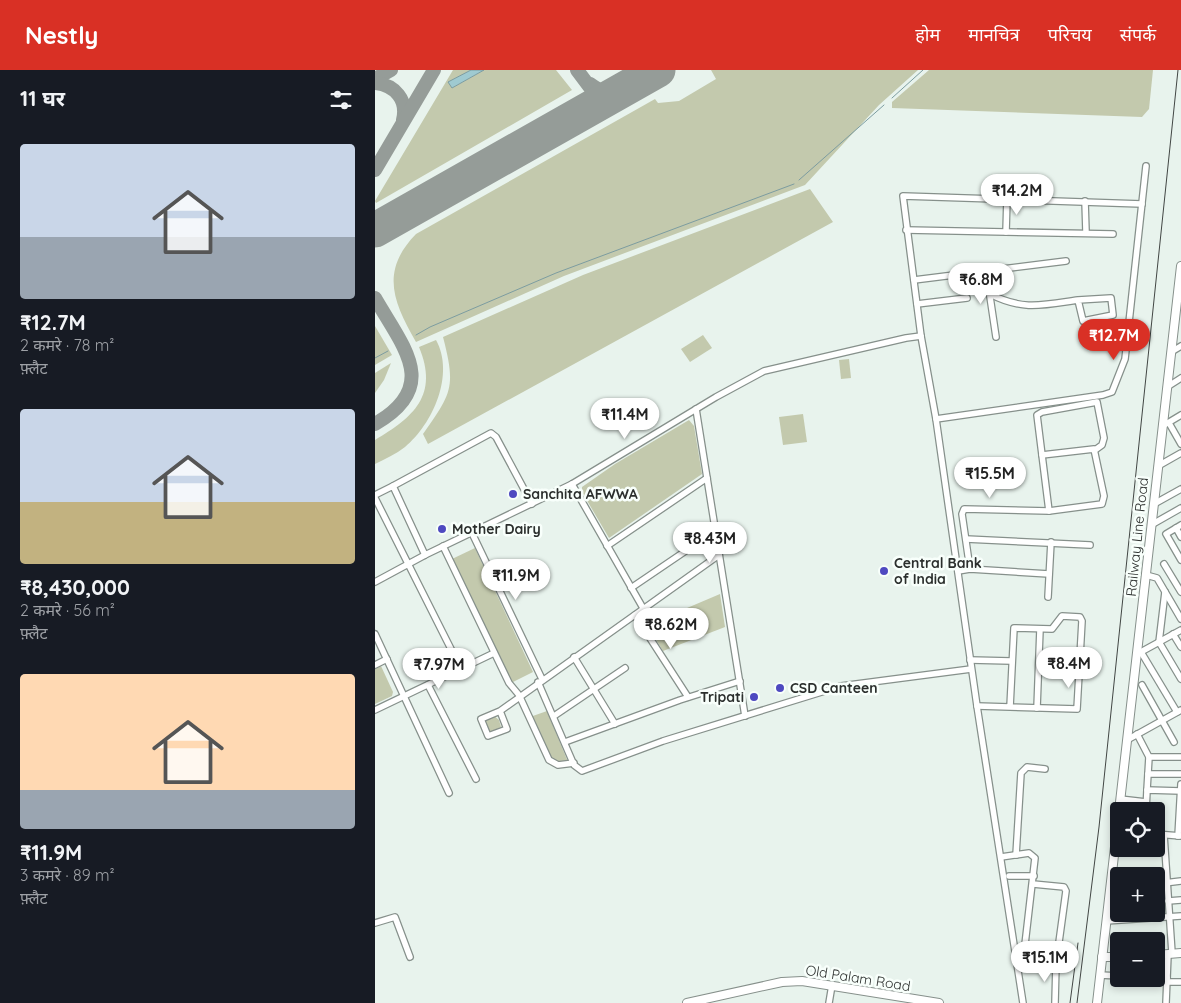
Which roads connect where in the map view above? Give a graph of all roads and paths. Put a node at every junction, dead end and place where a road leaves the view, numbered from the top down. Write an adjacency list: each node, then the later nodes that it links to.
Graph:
1 (1146, 166): 4 (street)
2 (1007, 198): 3 (street); 5 (street); 6 (street)
3 (1085, 201): 4 (street); 7 (street)
4 (1142, 204): 28 (street)
5 (906, 230): 6 (street); 12 (street)
6 (1006, 232): 7 (street)
7 (1085, 232): 8 (street)
8 (1113, 234)
9 (1066, 261): 11 (street)
10 (1181, 266): 14 (street, Railway Line Road)
11 (986, 270): 12 (street); 13 (street)
12 (914, 280): 17 (street)
13 (990, 294): 16 (street); 21 (street)
14 (1179, 295): 19 (street, Railway Line Road)
15 (967, 298): 17 (street)
16 (1079, 300): 16 (street)
17 (917, 304): 20 (street)
18 (1181, 327): 19 (street)
19 (1173, 331): 23 (street, Railway Line Road)
20 (921, 336): 26 (street); 28 (street)
21 (996, 336)
22 (1181, 346): 23 (street)
23 (1171, 352): 25 (street, Railway Line Road)
24 (1181, 378): 25 (street)
25 (1167, 387): 29 (street, Railway Line Road)
26 (696, 409): 35 (street); 36 (street)
27 (1181, 416): 29 (street)
28 (936, 420): 60 (street)
29 (1166, 424): 30 (street); 34 (street, Railway Line Road)
30 (1181, 444)
31 (1095, 450): 33 (street); 33 (street); 43 (street)
32 (1181, 453): 34 (street)
33 (1042, 455): 43 (street)
34 (1158, 466): 41 (street, Railway Line Road)
35 (707, 478): 46 (street); 53 (street)
36 (572, 484): 40 (street); 53 (street)
37 (393, 486): 39 (street); 40 (street); 54 (street)
38 (1181, 489): 41 (street)
39 (375, 497): 58 (street)
40 (532, 504): 47 (street)
41 (1154, 504): 44 (street, Railway Line Road)
42 (1181, 508): 44 (street)
43 (1049, 511): 49 (street)
44 (1151, 525): 62 (street, Railway Line Road)
45 (1179, 527): 48 (street); 56 (street)
46 (715, 531): 55 (street); 64 (street)
47 (472, 533): 52 (street); 88 (street)
48 (1181, 537)
49 (966, 539): 50 (street); 59 (street)
50 (1051, 542): 51 (street); 61 (street)
51 (1091, 545)
52 (443, 546): 54 (street); 77 (street)
53 (607, 546): 64 (street)
54 (425, 555): 58 (street)
55 (719, 555): 68 (street); 89 (street)
56 (1181, 560)
57 (1164, 564): 66 (street)
58 (407, 565): 63 (street); 79 (street)
59 (970, 569): 60 (street); 61 (street)
60 (958, 571): 82 (street)
61 (1049, 574): 67 (street)
62 (1146, 575): 65 (street); 78 (street, Railway Line Road)
63 (375, 582)
64 (631, 588): 68 (street)
65 (1165, 592): 70 (street); 75 (street)
66 (1181, 592)
67 (1048, 597)
68 (643, 608): 69 (street)
69 (635, 615): 80 (street); 95 (street)
70 (1181, 619)
71 (1040, 629): 83 (street); 98 (street); 98 (street)
72 (1181, 630): 74 (street)
73 (375, 634): 81 (street)
74 (1173, 634): 75 (street); 76 (street)
75 (1159, 642): 78 (street); 87 (street)
76 (1181, 647)
77 (495, 653): 90 (street); 93 (street)
78 (1139, 653): 101 (street); 107 (street, Railway Line Road)
79 (455, 657)
80 (575, 657): 88 (street); 92 (street)
81 (387, 659): 84 (street); 94 (street)
82 (970, 660): 83 (street); 86 (street)
83 (1011, 661): 97 (street)
84 (375, 665)
85 (625, 668): 92 (street)
86 (971, 669): 96 (street); 103 (street)
87 (1181, 679)
88 (540, 681): 93 (street); 102 (street)
89 (740, 681): 95 (street); 103 (street)
90 (427, 685): 94 (street); 116 (street)
91 (1142, 685): 104 (street)
92 (594, 688): 102 (street); 105 (street)
93 (519, 695): 100 (street); 112 (street)
94 (403, 696): 99 (street); 120 (street)
95 (688, 697): 105 (street)
96 (977, 706): 97 (street); 127 (street)
97 (1010, 707): 98 (street)
98 (1037, 708)
99 (375, 710)
100 (499, 711): 100 (street)
101 (1179, 711): 104 (street)
102 (554, 716): 108 (street)
103 (745, 716): 112 (street)
104 (1162, 720): 106 (street); 109 (street)
105 (615, 724): 108 (street)
106 (1137, 734): 107 (street); 110 (street)
107 (1127, 740): 121 (street, Railway Line Road)
108 (565, 742): 112 (street)
109 (1174, 742)
110 (1149, 757): 111 (street); 114 (street)
111 (1181, 757)
112 (574, 763)
113 (1045, 769): 126 (street)
114 (1148, 774): 115 (street); 118 (street)
115 (1181, 774)
116 (476, 779)
117 (1181, 784): 119 (street)
118 (1147, 790): 119 (street); 123 (street)
119 (1181, 791): 125 (street)
120 (449, 793)
121 (1120, 799): 122 (street, Railway Line Road); 123 (street)
122 (1120, 802)
123 (1146, 802)
124 (1165, 836): 125 (street)
125 (1179, 836)
126 (1016, 855): 127 (street); 130 (street)
127 (1001, 857): 156 (street)
128 (1165, 857): 132 (street)
129 (1009, 876): 130 (street)
130 (1034, 876): 133 (street)
131 (1181, 881): 132 (street)
132 (1167, 883): 136 (street)
133 (1033, 884): 147 (street); 147 (street)
134 (1110, 888): 139 (street, Railway Line Road)
135 (1181, 900): 136 (street)
136 (1168, 901): 138 (street)
137 (1181, 916): 138 (street)
138 (1169, 917): 139 (street); 143 (street)
139 (1106, 921): 145 (street, Railway Line Road)
140 (375, 923): 144 (street)
141 (1181, 953): 143 (street)
142 (1165, 954): 143 (street)
143 (1170, 954): 150 (street)
144 (409, 957)
145 (1102, 958): 146 (street); 148 (street, Railway Line Road)
146 (1110, 958)
147 (1057, 964): 157 (street)
148 (1100, 975): 149 (street); 158 (street, Railway Line Road)
149 (1110, 976)
150 (1167, 980): 151 (street); 159 (street)
151 (1181, 982)
152 (832, 985): 153 (street, Old Palam Road); 154 (street); 155 (street, Old Palam Road)
153 (687, 1003)
154 (829, 1003)
155 (939, 1003)
156 (1023, 1003)
157 (1055, 1003)
158 (1097, 1003)
159 (1166, 1003)

